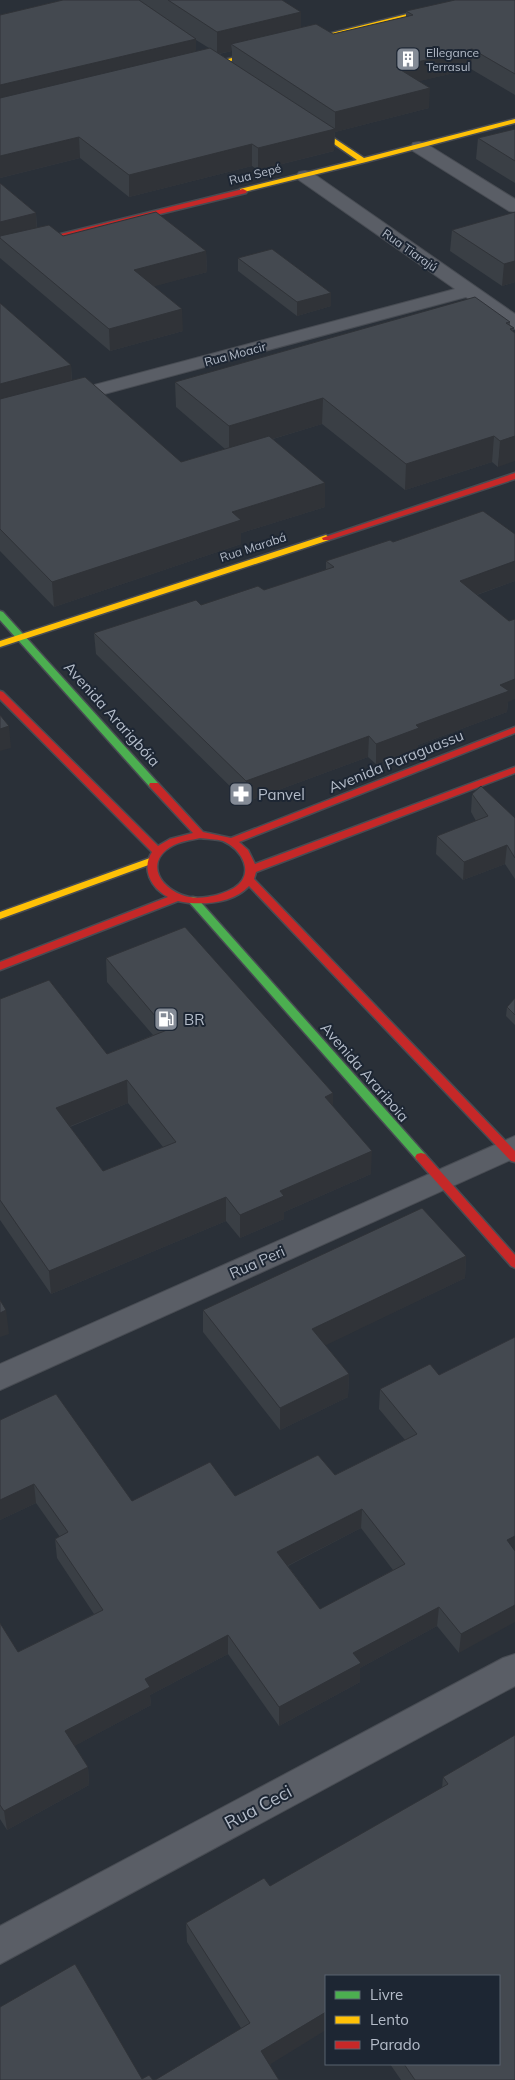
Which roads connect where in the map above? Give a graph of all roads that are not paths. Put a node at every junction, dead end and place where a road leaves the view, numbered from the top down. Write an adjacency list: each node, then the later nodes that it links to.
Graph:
1 (471, 0): 3 (street)
2 (201, 52): 3 (street)
3 (217, 62): 4 (street); 5 (street)
4 (179, 71)
5 (233, 73)
6 (291, 112): 9 (street)
7 (515, 121): 8 (street, Rua Sepé)
8 (419, 146): 9 (street, Rua Sepé); 11 (street)
9 (364, 161): 10 (street, Rua Sepé)
10 (305, 176): 12 (street, Rua Sepé); 13 (street, Rua Tiarajú)
11 (515, 207)
12 (0, 251)
13 (469, 291): 14 (street, Rua Tiarajú); 15 (street, Rua Moacir)
14 (515, 323)
15 (0, 416)
16 (515, 476): 18 (street, Rua Marabá)
17 (0, 614): 18 (street, Avenida Ararigbóia)
18 (22, 637): 19 (street, Rua Marabá); 23 (street, Avenida Ararigbóia)
19 (0, 644)
20 (0, 694): 25 (street)
21 (515, 730): 24 (street, Avenida Paraguassu)
22 (515, 770): 26 (street)
23 (200, 835): 24 (street); 25 (street)
24 (232, 841): 26 (street)
25 (154, 856): 27 (street); 29 (street)
26 (251, 875): 28 (street); 31 (street)
27 (177, 897): 28 (street); 30 (street)
28 (193, 900): 32 (street, Avenida Arariboia)
29 (0, 916)
30 (0, 966)
31 (512, 1151): 32 (street, Rua Peri)
32 (439, 1180): 33 (street, Avenida Arariboia); 34 (street, Rua Peri)
33 (515, 1263)
34 (0, 1378)
35 (515, 1668): 36 (street, Rua Ceci)
36 (0, 1946)

